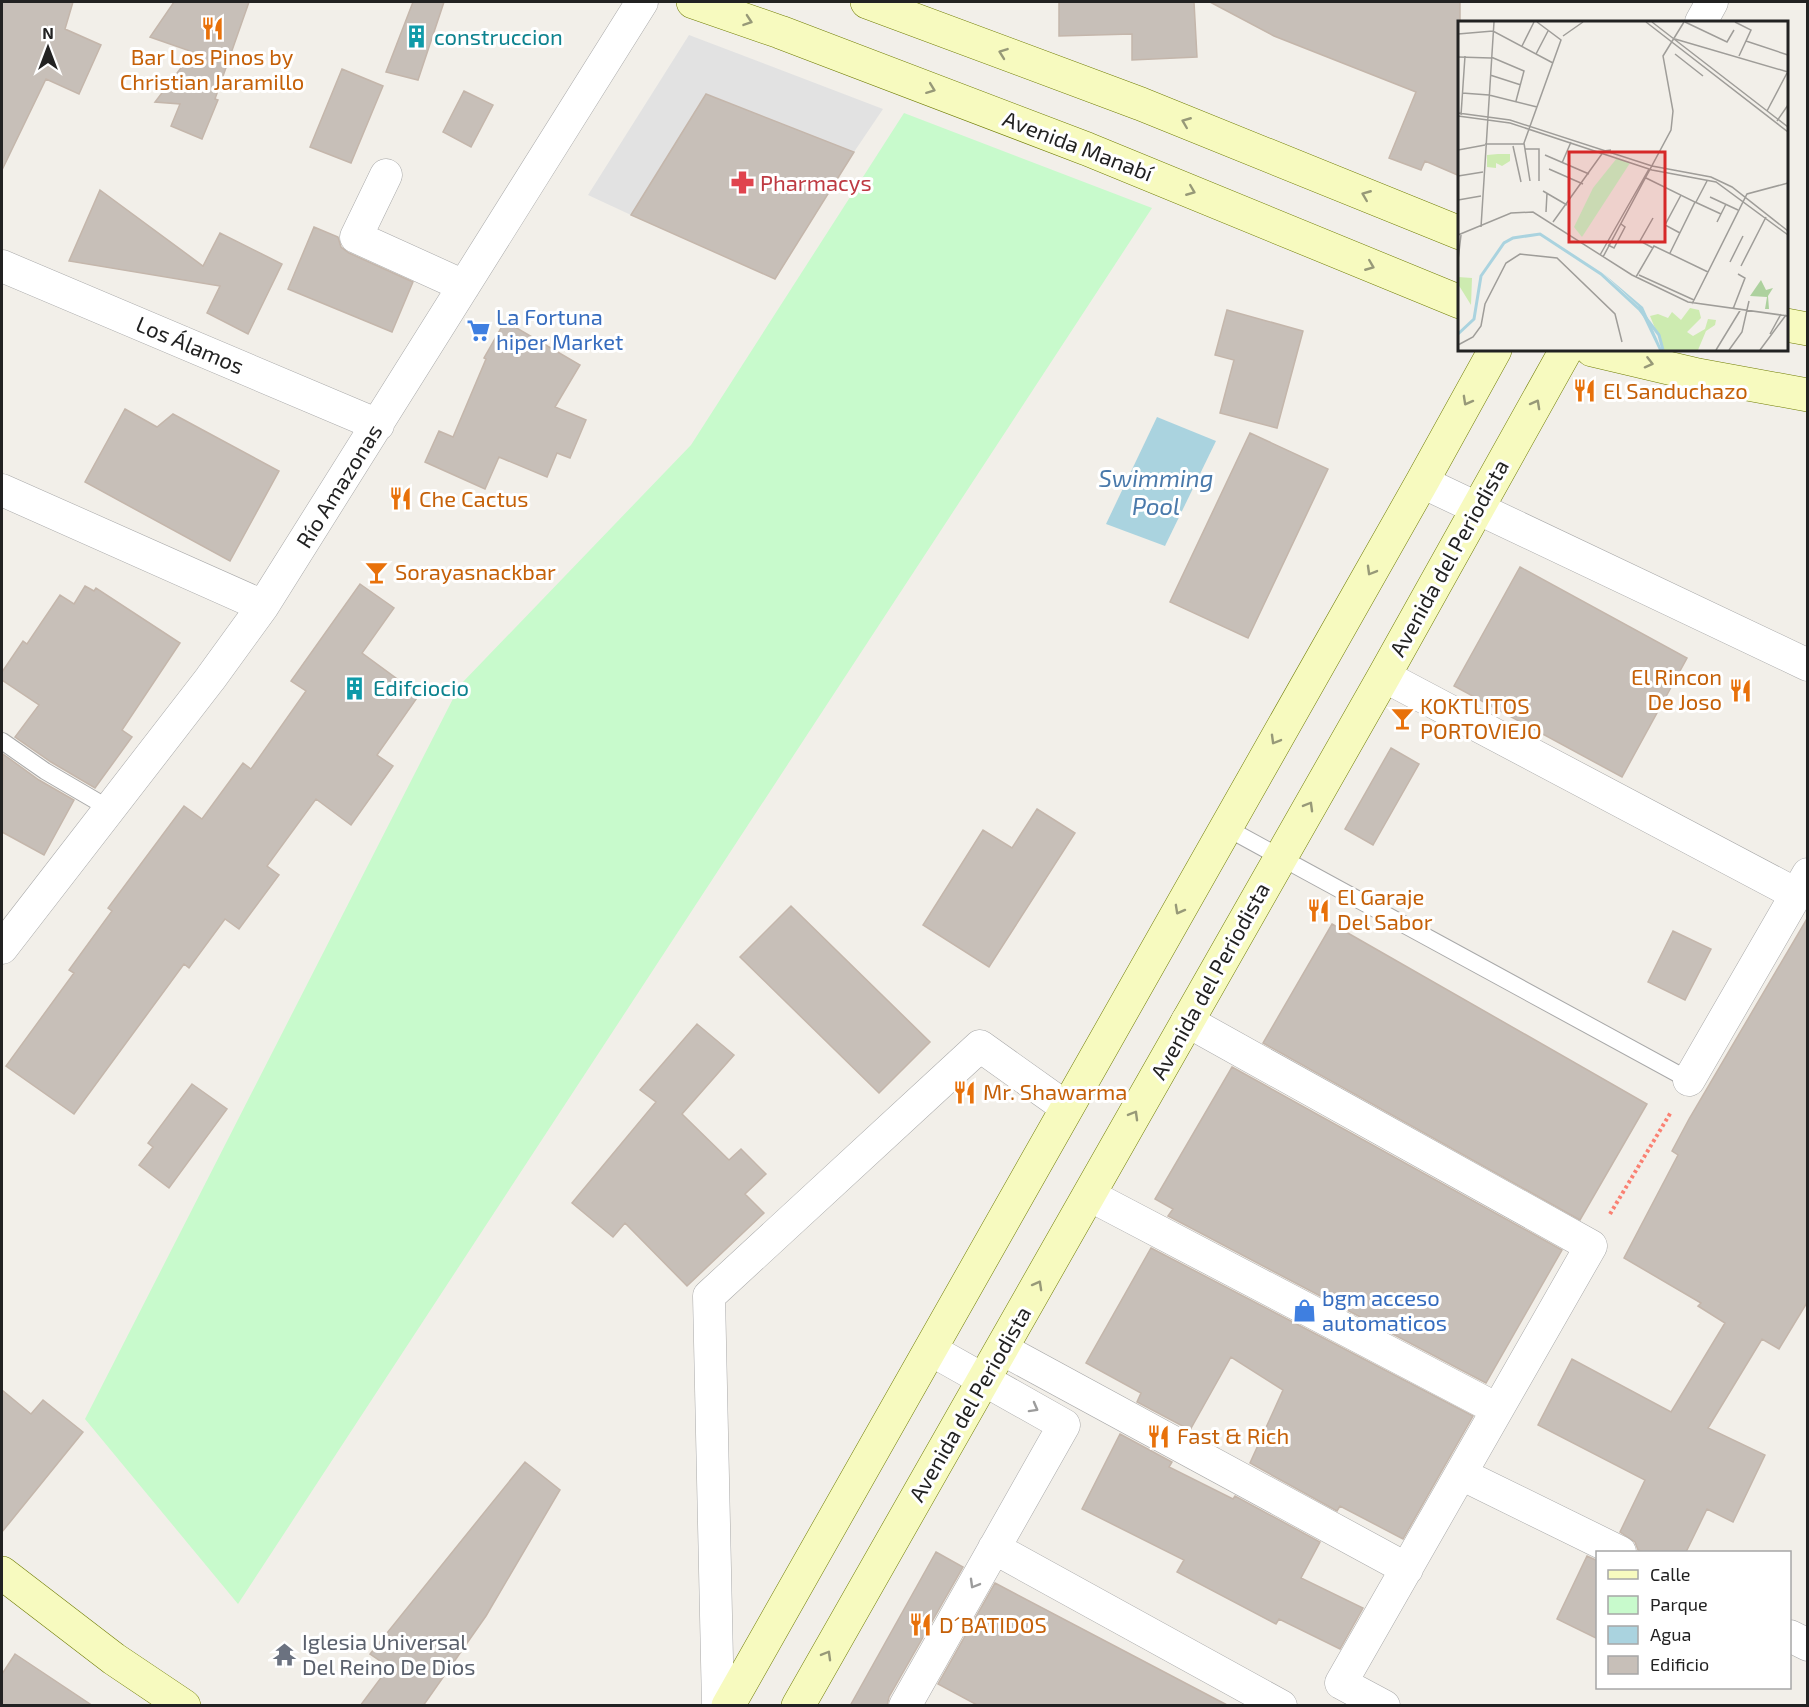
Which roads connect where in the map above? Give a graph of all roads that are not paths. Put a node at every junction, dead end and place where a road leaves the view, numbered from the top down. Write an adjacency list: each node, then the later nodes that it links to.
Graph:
1 (642, 2): 9 (street, Río Amazonas)
2 (693, 2): 10 (street, Avenida Manabí, one-way to 10)
3 (867, 2): 7 (street, one-way to 3)
4 (1712, 2): 5 (street)
5 (1702, 21)
6 (386, 175): 9 (street)
7 (1458, 232)
8 (2, 266): 17 (street, Los Álamos)
9 (464, 286): 17 (street, Río Amazonas)
10 (1458, 301)
11 (1788, 325): 12 (street)
12 (1808, 328)
13 (1494, 351): 18 (street, one-way to 18)
14 (1565, 351): 20 (street, Avenida del Periodista, one-way to 14)
15 (1596, 351): 16 (street, one-way to 16)
16 (1808, 395)
17 (378, 425): 21 (street, Río Amazonas)
18 (1422, 482): 20 (street); 26 (street, one-way to 26)
19 (2, 490): 21 (street)
20 (1477, 510): 22 (street); 23 (street, Avenida del Periodista)
21 (263, 606): 25 (street, Río Amazonas)
22 (1808, 665)
23 (1384, 676): 27 (street, Avenida del Periodista, one-way to 23); 28 (street)
24 (2, 741): 25 (lane)
25 (110, 809): 29 (street, Río Amazonas)
26 (1225, 827): 27 (lane); 32 (street, one-way to 32)
27 (1280, 857): 30 (street, Avenida del Periodista); 31 (lane)
28 (1802, 884): 31 (street)
29 (2, 948)
30 (1187, 1021): 33 (street, Avenida del Periodista, one-way to 30); 37 (street)
31 (1689, 1080)
32 (1067, 1108): 35 (street); 47 (street)
33 (1089, 1195): 34 (street, Avenida del Periodista, one-way to 33); 37 (street)
34 (1002, 1349): 36 (street, Avenida del Periodista); 41 (street)
35 (931, 1350): 36 (street); 48 (street)
36 (983, 1380): 39 (street, one-way to 39); 49 (street, Avenida del Periodista, one-way to 36)
37 (1497, 1409): 38 (street)
38 (1461, 1474): 40 (street); 41 (street)
39 (994, 1548): 45 (street, one-way to 45); 50 (street)
40 (1618, 1551)
41 (1407, 1569): 51 (street)
42 (2, 1574): 46 (street)
43 (1791, 1636): 44 (street)
44 (1808, 1645)
45 (913, 1703)
46 (184, 1706)
47 (718, 1706)
48 (728, 1706)
49 (798, 1706)
50 (1281, 1706)
51 (1384, 1706)

